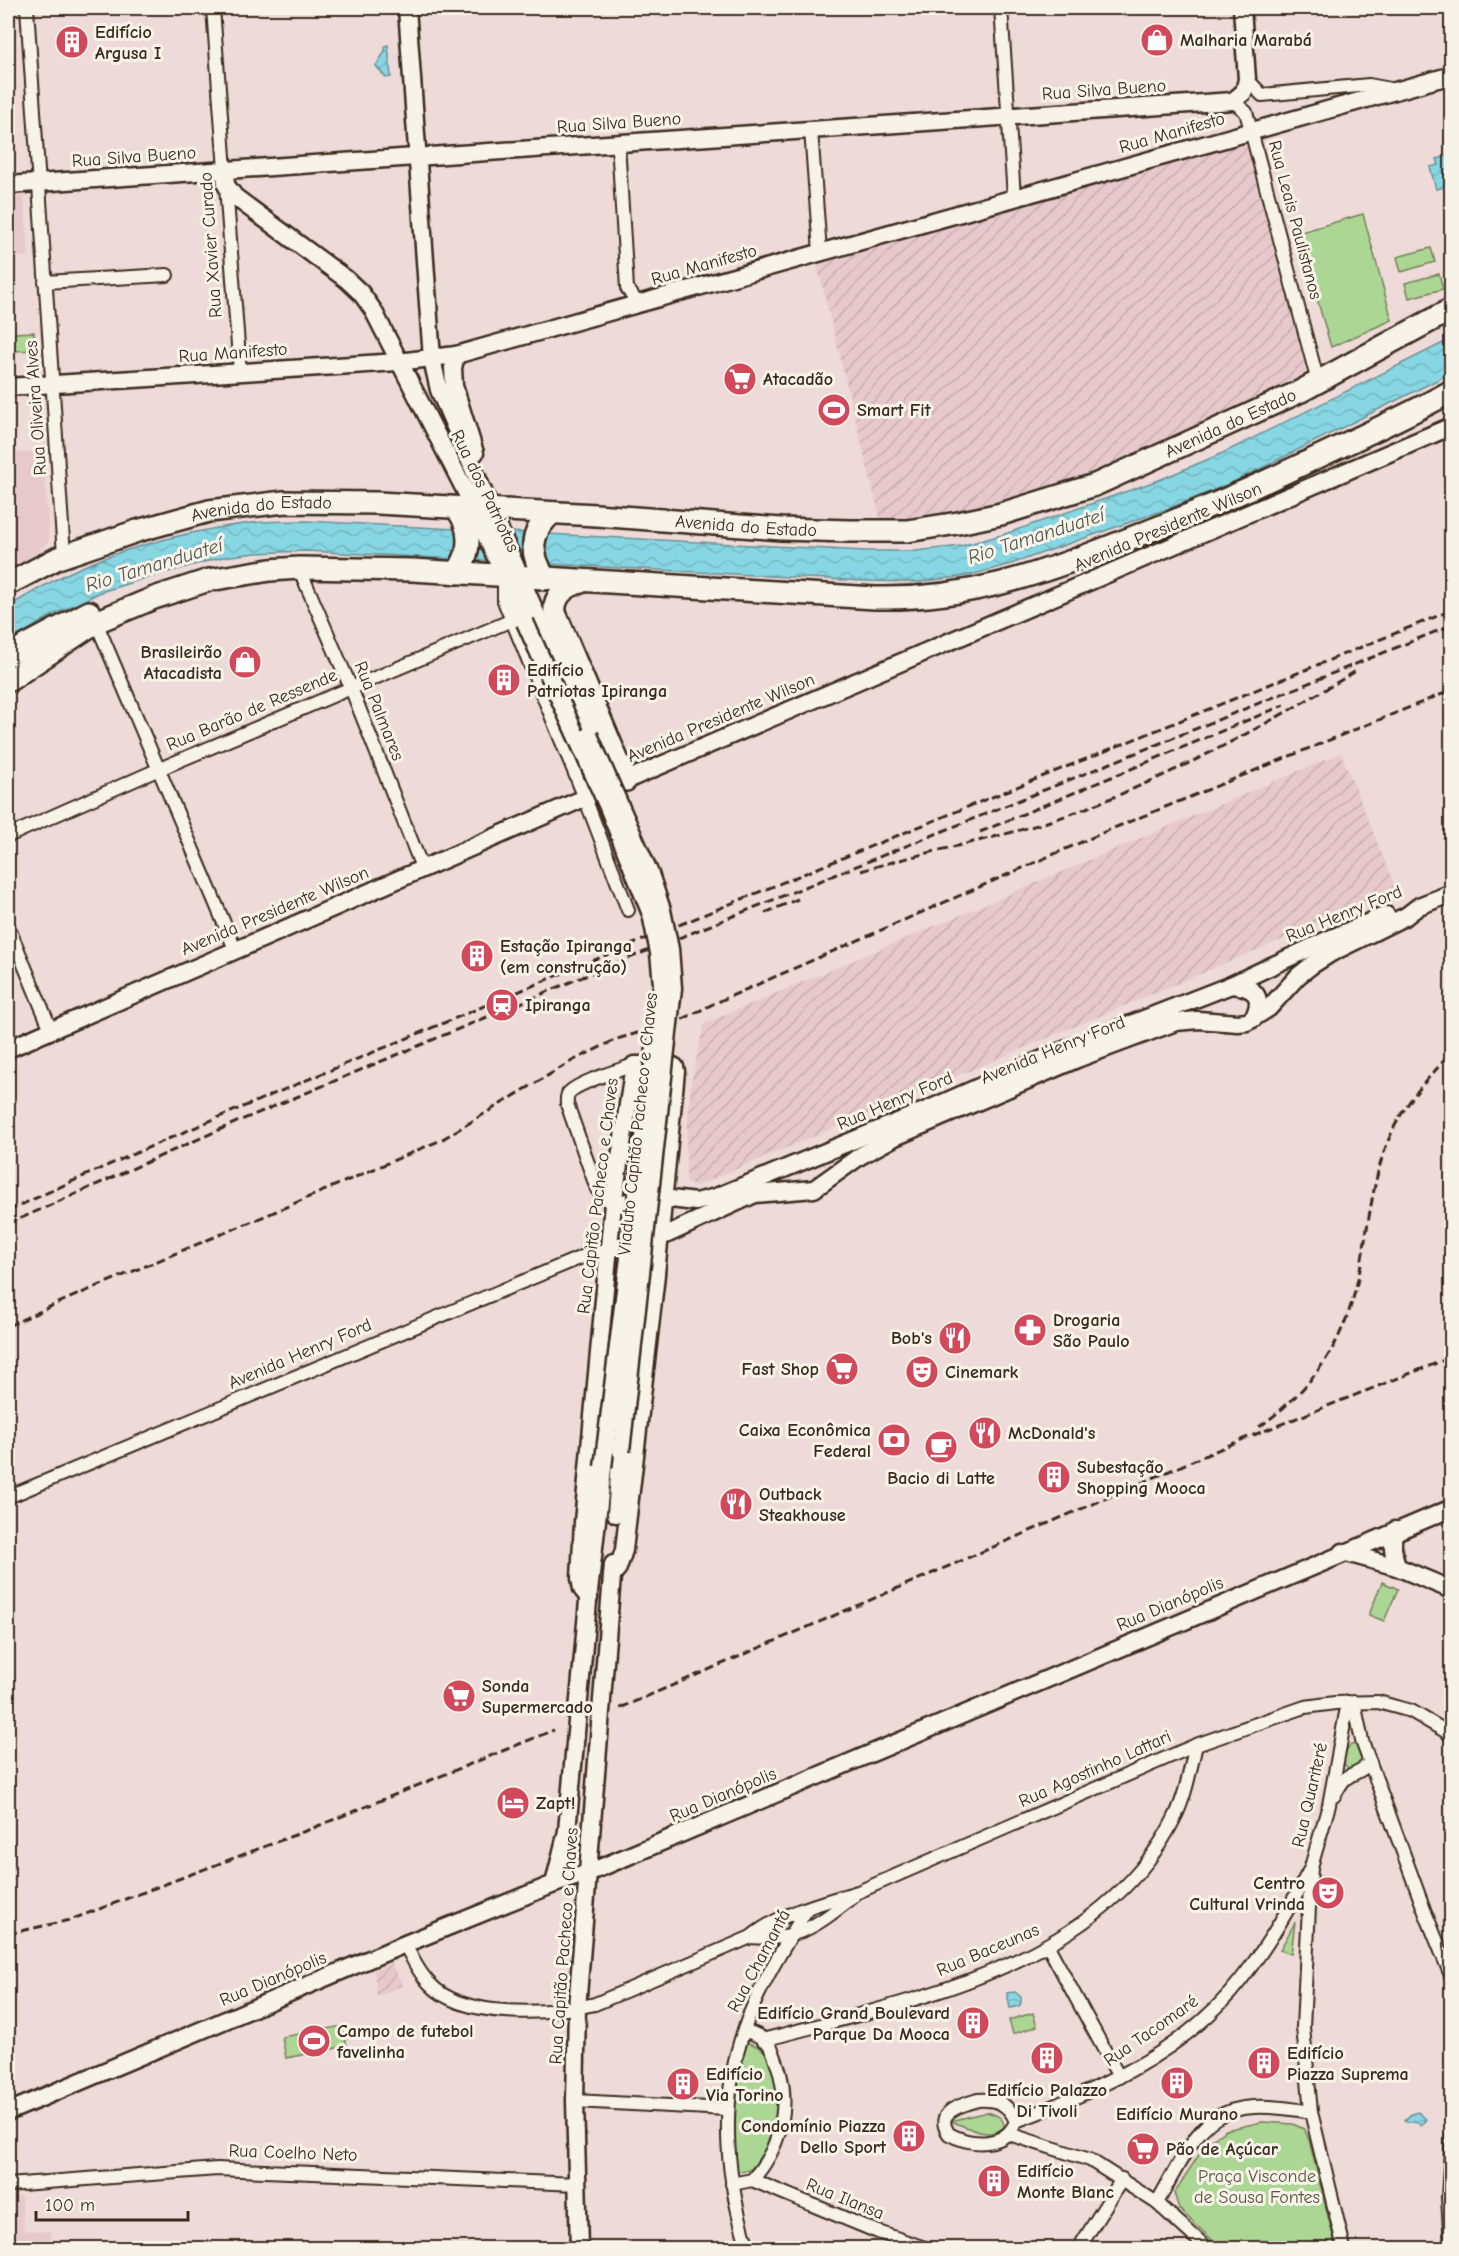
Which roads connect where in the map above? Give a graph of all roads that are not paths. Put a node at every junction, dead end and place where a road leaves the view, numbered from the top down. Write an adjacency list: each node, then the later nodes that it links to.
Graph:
1 (27, 8): 17 (street, Rua Oliveira Alves)
2 (213, 8): 16 (street, Rua Xavier Curado)
3 (406, 8): 14 (main road, Rua dos Patriotas)
4 (1001, 8): 10 (street)
5 (1242, 8): 7 (main road)
6 (1452, 75): 8 (main road, Rua Manifesto)
7 (1247, 79): 8 (street, Rua Manifesto); 9 (main road)
8 (1396, 90): 12 (main road, Rua Manifesto)
9 (1233, 101): 10 (main road, Rua Silva Bueno); 12 (street, Rua Leais Paulistanos)
10 (1009, 116): 11 (main road, Rua Silva Bueno); 19 (street)
11 (811, 130): 13 (main road, Rua Silva Bueno); 21 (street)
12 (1251, 131): 19 (main road, Rua Manifesto); 30 (street, Rua Leais Paulistanos)
13 (618, 143): 14 (main road, Rua Silva Bueno); 24 (street)
14 (417, 157): 15 (main road, Rua Silva Bueno); 27 (main road, Rua dos Patriotas)
15 (252, 168): 16 (main road, Rua Silva Bueno); 20 (main road)
16 (225, 178): 17 (main road, Rua Silva Bueno); 20 (main road, Rua dos Patriotas); 29 (street, Rua Xavier Curado)
17 (39, 183): 18 (main road, Rua Silva Bueno); 23 (street, Rua Oliveira Alves)
18 (8, 185)
19 (1014, 198): 21 (main road, Rua Manifesto)
20 (252, 209): 28 (main road, Rua dos Patriotas)
21 (820, 252): 24 (main road, Rua Manifesto)
22 (166, 275): 23 (street)
23 (45, 282): 31 (street, Rua Oliveira Alves)
24 (638, 303): 26 (main road, Rua Manifesto)
25 (1452, 309): 30 (highway, Avenida do Estado)
26 (456, 355): 27 (main road, Rua Manifesto); 35 (main road)
27 (432, 359): 28 (main road, Rua Manifesto); 35 (main road, Rua dos Patriotas)
28 (398, 362): 29 (main road, Rua Manifesto); 36 (main road, Rua dos Patriotas)
29 (240, 372): 31 (main road, Rua Manifesto)
30 (1318, 382): 37 (highway, Avenida do Estado)
31 (52, 384): 32 (main road, Rua Manifesto); 38 (street, Rua Oliveira Alves)
32 (8, 387)
33 (1452, 391): 45 (highway)
34 (1452, 426): 54 (main road, Avenida Presidente Wilson)
35 (475, 472): 36 (main road, Rua dos Patriotas)
36 (474, 509): 37 (highway, Avenida do Estado); 38 (highway, Avenida do Estado); 41 (highway); 43 (main road, Rua dos Patriotas)
37 (552, 513): 44 (highway)
38 (64, 555): 40 (highway, Avenida do Estado)
39 (299, 568): 41 (highway); 47 (highway); 52 (street, Rua Palmares)
40 (30, 573): 42 (street); 46 (highway, Avenida do Estado)
41 (456, 573): 43 (highway)
42 (8, 574)
43 (512, 578): 44 (highway); 48 (main road, Viaduto Capitão Pacheco e Chaves)
44 (548, 579): 45 (highway); 48 (highway)
45 (581, 582): 54 (highway)
46 (8, 584)
47 (153, 598): 49 (highway); 50 (highway)
48 (526, 621): 52 (street, Rua Barão de Ressende); 55 (street); 74 (main road, Viaduto Capitão Pacheco e Chaves, bridge); 75 (main road, Viaduto Capitão Pacheco e Chaves, bridge)
49 (96, 622): 51 (highway); 53 (street)
50 (16, 650)
51 (8, 681)
52 (351, 688): 53 (street, Rua Barão de Ressende); 57 (street, Rua Palmares)
53 (157, 770): 56 (street, Rua Barão de Ressende); 62 (street)
54 (626, 780): 55 (main road, Avenida Presidente Wilson)
55 (585, 798): 57 (main road, Avenida Presidente Wilson); 60 (street)
56 (8, 836)
57 (423, 870): 62 (main road, Avenida Presidente Wilson)
58 (1452, 892): 59 (main road)
59 (1419, 906): 63 (main road, Rua Henry Ford); 64 (main road)
60 (628, 910)
61 (8, 926): 65 (street)
62 (235, 949): 65 (main road, Avenida Presidente Wilson)
63 (1231, 985): 64 (main road); 68 (main road, Rua Henry Ford)
64 (1253, 1019): 69 (main road, Avenida Henry Ford)
65 (51, 1030): 66 (main road, Avenida Presidente Wilson)
66 (8, 1049)
67 (634, 1065): 70 (main road, Rua Capitão Pacheco e Chaves); 71 (main road, Rua Capitão Pacheco e Chaves); 71 (street)
68 (805, 1160): 69 (main road); 70 (main road, Rua Henry Ford)
69 (814, 1189): 72 (main road)
70 (662, 1198): 71 (main road, Rua Henry Ford); 72 (main road, Rua Capitão Pacheco e Chaves)
71 (613, 1204): 73 (main road, Rua Capitão Pacheco e Chaves)
72 (659, 1238): 73 (main road); 83 (main road, Rua Capitão Pacheco e Chaves)
73 (608, 1249): 76 (street, Avenida Henry Ford); 78 (main road, Rua Capitão Pacheco e Chaves)
74 (621, 1451): 83 (main road, Rua Capitão Pacheco e Chaves)
75 (603, 1467): 78 (main road); 81 (main road, Rua Capitão Pacheco e Chaves)
76 (8, 1497)
77 (1452, 1508): 79 (main road, Rua Dianópolis)
78 (583, 1522): 81 (main road, Rua Capitão Pacheco e Chaves)
79 (1395, 1530): 80 (main road, Rua Dianópolis); 82 (main road)
80 (1343, 1552): 82 (main road); 96 (main road, Rua Dianópolis)
81 (587, 1553): 83 (main road); 86 (main road, Rua Capitão Pacheco e Chaves)
82 (1397, 1567): 84 (main road)
83 (611, 1582): 89 (main road, Rua Capitão Pacheco e Chaves)
84 (1452, 1590)
85 (1351, 1702): 87 (street, Rua Agostinho Lattari); 88 (street); 90 (street, Rua Agostinho Lattari); 91 (street, Rua Quariteré)
86 (576, 1735): 89 (main road); 94 (main road, Rua Capitão Pacheco e Chaves)
87 (1452, 1735)
88 (1362, 1741): 91 (street); 92 (street)
89 (598, 1743): 96 (main road, Rua Capitão Pacheco e Chaves)
90 (1196, 1745): 98 (street, Rua Agostinho Lattari); 103 (street, Rua Baceunas)
91 (1340, 1751): 93 (street, Rua Quariteré)
92 (1370, 1762): 93 (street); 104 (street)
93 (1329, 1805): 95 (street, Rua Quariteré)
94 (567, 1831): 96 (main road); 97 (main road, Rua Capitão Pacheco e Chaves)
95 (1311, 1867): 108 (street, Rua Tacomaré); 112 (street, Rua Quariteré)
96 (588, 1873): 97 (main road, Rua Dianópolis); 105 (main road, Rua Capitão Pacheco e Chaves)
97 (554, 1884): 102 (main road, Rua Dianópolis)
98 (858, 1892): 99 (street); 100 (street)
99 (807, 1909): 100 (street, Rua Chamantá); 101 (street)
100 (790, 1936): 101 (street); 106 (street, Rua Chamantá)
101 (751, 1937): 105 (street)
102 (405, 1944): 105 (street); 111 (main road, Rua Dianópolis)
103 (1047, 1946): 107 (street, Rua Baceunas); 108 (street)
104 (1452, 1978)
105 (577, 2008): 109 (main road, Rua Capitão Pacheco e Chaves)
106 (744, 2030): 107 (street); 110 (street, Rua Chamantá)
107 (763, 2040): 117 (street)
108 (1119, 2077): 113 (street, Rua Tacomaré)
109 (575, 2101): 110 (street); 118 (main road, Rua Capitão Pacheco e Chaves)
110 (727, 2109): 119 (street, Rua Chamantá)
111 (8, 2112)
112 (1311, 2112): 121 (street); 127 (street)
113 (1016, 2121): 114 (street); 114 (street)
114 (1009, 2134): 116 (street)
115 (1452, 2134): 128 (street)
116 (1122, 2179): 121 (street); 125 (street)
117 (752, 2180): 119 (street); 124 (street, Rua Ilansa)
118 (577, 2184): 120 (street, Rua Coelho Neto); 122 (main road, Rua Capitão Pacheco e Chaves)
119 (732, 2184): 123 (street)
120 (8, 2185)
121 (1157, 2203): 126 (street)
122 (579, 2248)
123 (748, 2248)
124 (925, 2248)
125 (1079, 2248)
126 (1207, 2248)
127 (1344, 2248)
128 (1451, 2248)

